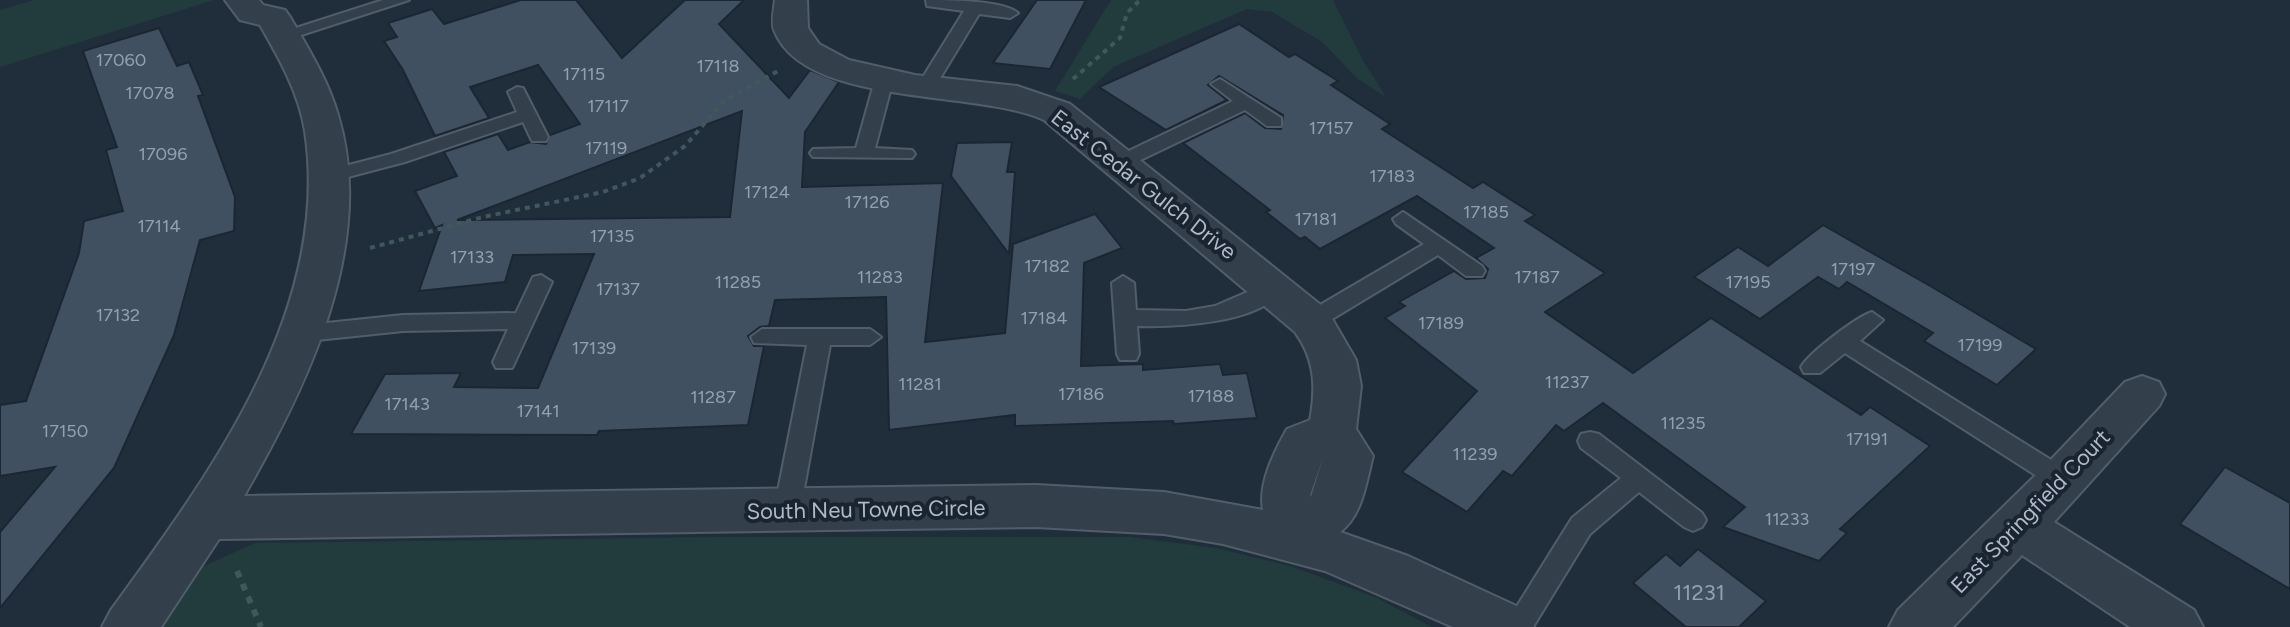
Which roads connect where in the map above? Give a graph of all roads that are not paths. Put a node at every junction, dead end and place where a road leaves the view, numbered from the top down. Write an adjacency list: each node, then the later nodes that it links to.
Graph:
1 (401, 0): 5 (lane)
2 (791, 0): 7 (street, East Cedar Gulch Drive)
3 (933, 2): 4 (lane)
4 (974, 8): 6 (lane); 9 (lane)
5 (269, 13): 19 (street)
6 (1010, 13)
7 (884, 80): 9 (street, East Cedar Gulch Drive); 16 (lane)
8 (1220, 84): 11 (lane)
9 (927, 85): 18 (street, East Cedar Gulch Drive)
10 (517, 92): 12 (lane)
11 (1246, 102): 13 (lane); 18 (lane)
12 (529, 114): 14 (lane); 19 (lane)
13 (1274, 122)
14 (539, 137)
15 (820, 153): 16 (lane)
16 (864, 153): 17 (lane)
17 (905, 154)
18 (1121, 162): 25 (street, East Cedar Gulch Drive)
19 (329, 176): 30 (street)
20 (1403, 219): 21 (lane)
21 (1438, 245): 22 (lane); 29 (lane)
22 (1474, 271)
23 (541, 282): 28 (lane)
24 (1123, 283): 26 (lane)
25 (1273, 288): 26 (lane); 29 (street, East Cedar Gulch Drive)
26 (1126, 318): 35 (lane)
27 (1872, 320): 34 (lane)
28 (522, 321): 30 (lane); 36 (lane)
29 (1311, 321): 46 (street, East Cedar Gulch Drive)
30 (298, 334): 43 (street)
31 (762, 337): 32 (lane)
32 (820, 337): 33 (lane); 42 (lane)
33 (870, 337)
34 (1843, 341): 37 (lane); 41 (lane)
35 (1128, 354)
36 (504, 362)
37 (1812, 367)
38 (2142, 394): 41 (street, East Springfield Court)
39 (1590, 441): 40 (lane)
40 (1638, 478): 44 (lane); 49 (lane)
41 (2063, 480): 45 (street, East Springfield Court)
42 (787, 511): 43 (street, South Neu Towne Circle); 46 (street, South Neu Towne Circle)
43 (205, 518): 47 (street)
44 (1693, 520)
45 (2017, 525): 50 (street, East Springfield Court); 51 (street)
46 (1294, 537): 48 (street, South Neu Towne Circle)
47 (130, 627)
48 (1506, 627)
49 (1518, 627)
50 (1917, 627)
51 (2175, 627)

